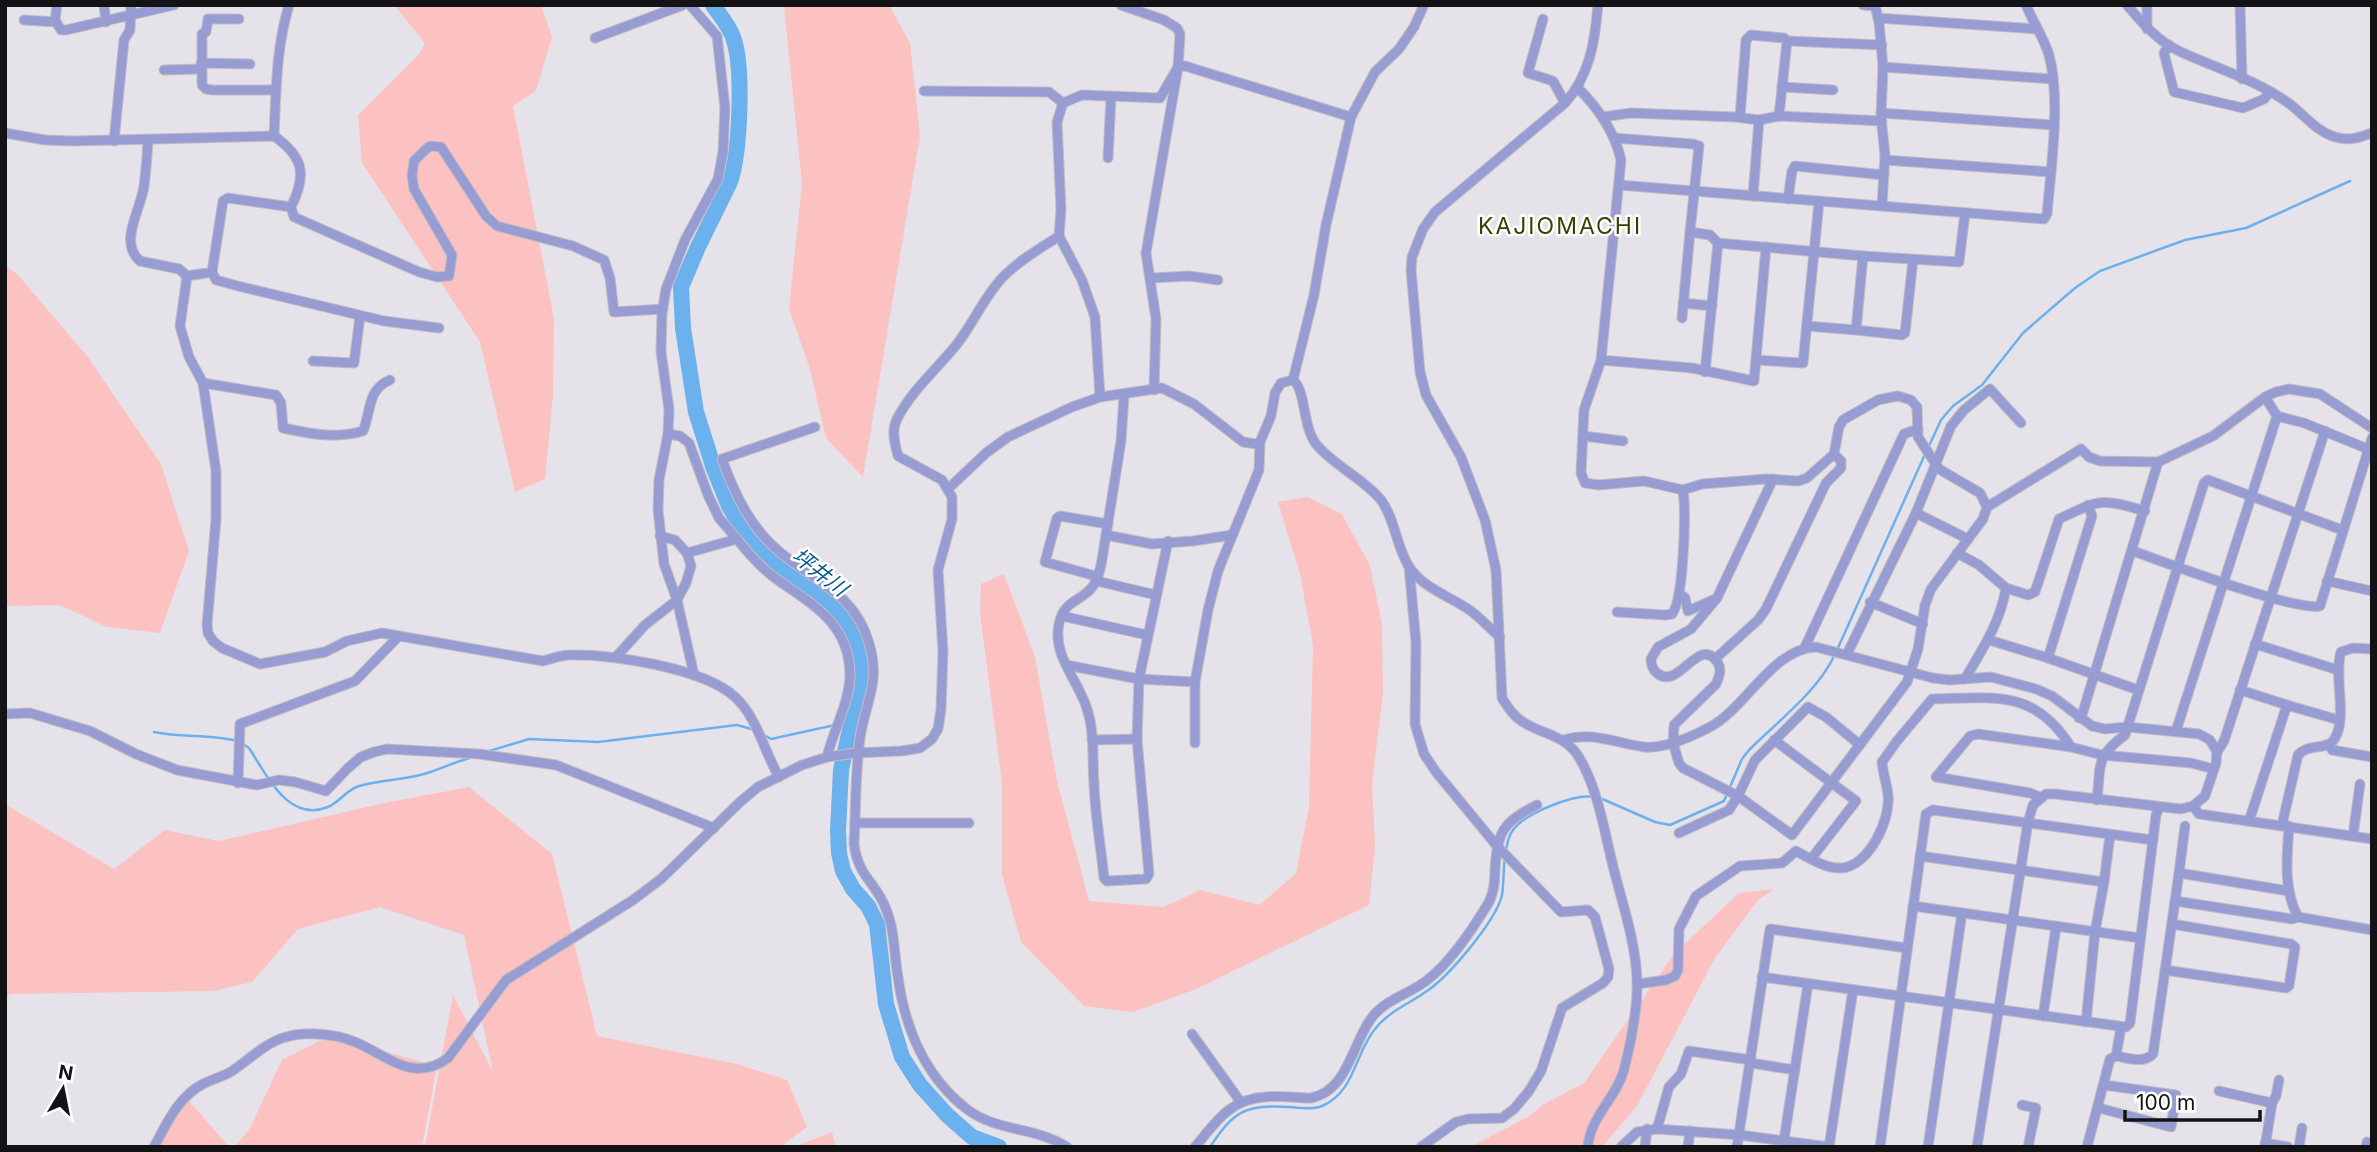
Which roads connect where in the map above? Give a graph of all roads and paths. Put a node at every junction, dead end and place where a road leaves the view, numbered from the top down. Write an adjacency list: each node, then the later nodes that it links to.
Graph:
1 (57, 5): 22 (street)
2 (104, 5): 23 (street)
3 (131, 5): 17 (street)
4 (174, 5): 17 (street)
5 (289, 5): 39 (street)
6 (683, 5): 26 (street)
7 (690, 5): 84 (street)
8 (1121, 5): 32 (street)
9 (1424, 5): 47 (street)
10 (1598, 5): 38 (street)
11 (1863, 5): 16 (street)
12 (2026, 5): 24 (street)
13 (2127, 5): 25 (street)
14 (2147, 5): 25 (street)
15 (2240, 5): 36 (street)
16 (1875, 6): 18 (street)
17 (130, 17): 23 (street); 57 (street)
18 (1878, 18): 24 (street); 29 (street)
19 (239, 19): 31 (street)
20 (1543, 19): 45 (street)
21 (24, 20): 22 (street)
22 (56, 22): 23 (street)
23 (106, 22)
24 (2036, 29): 35 (street)
25 (2147, 29): 28 (street)
26 (595, 38)
27 (1787, 41): 29 (street); 37 (street); 49 (street)
28 (2169, 45): 36 (street); 42 (street)
29 (1882, 46): 33 (street)
30 (250, 64): 31 (street)
31 (201, 66): 34 (street); 39 (street)
32 (1178, 67): 43 (street); 47 (street); 80 (street)
33 (1883, 67): 35 (street); 50 (street)
34 (164, 70)
35 (2052, 79): 52 (street)
36 (2242, 79): 42 (street)
37 (1782, 87): 40 (street); 46 (street)
38 (1578, 88): 45 (street); 48 (street)
39 (275, 90): 55 (street)
40 (1833, 90)
41 (924, 91): 44 (street)
42 (2270, 93): 54 (street)
43 (1111, 97): 44 (street); 59 (street)
44 (1063, 103): 72 (street)
45 (1565, 103): 154 (street)
46 (1779, 116): 50 (street); 51 (street)
47 (1351, 117): 95 (street)
48 (1602, 117): 49 (street); 56 (street)
49 (1740, 117): 51 (street)
50 (1881, 117): 52 (street); 60 (street)
51 (1759, 120): 65 (street)
52 (2053, 125): 61 (street)
53 (5, 133): 57 (street)
54 (2372, 133)
55 (274, 136): 58 (street); 69 (street)
56 (1614, 138): 63 (street); 64 (street)
57 (114, 141): 58 (street)
58 (148, 141): 79 (street)
59 (1108, 158)
60 (1885, 160): 61 (street); 62 (street)
61 (2051, 172): 70 (street)
62 (1884, 175): 66 (street); 68 (street)
63 (1619, 184): 64 (street); 91 (street)
64 (1695, 191): 65 (street); 71 (street)
65 (1753, 196): 66 (street)
66 (1788, 199): 67 (street)
67 (1819, 202): 68 (street); 75 (street)
68 (1882, 206): 70 (street)
69 (291, 207): 78 (street); 84 (street)
70 (1965, 213): 77 (street)
71 (1690, 232): 73 (street); 82 (street)
72 (1059, 236): 99 (street); 117 (street)
73 (1718, 243): 74 (street); 83 (street)
74 (1766, 247): 75 (street); 92 (street)
75 (1814, 252): 76 (street); 87 (street)
76 (1863, 256): 77 (street); 89 (street)
77 (1913, 260): 89 (street)
78 (212, 272): 79 (street); 85 (street)
79 (187, 275): 96 (street)
80 (1151, 278): 81 (street); 97 (street)
81 (1218, 280)
82 (1683, 303): 83 (street); 86 (street)
83 (1712, 306): 93 (street)
84 (663, 309): 107 (street)
85 (360, 316): 88 (street); 90 (street)
86 (1682, 318)
87 (1807, 326): 89 (street); 92 (street)
88 (439, 328)
89 (1856, 330)
90 (313, 360)
91 (1601, 360): 93 (street); 108 (street)
92 (1756, 360): 93 (street)
93 (1705, 372)
94 (390, 380): 96 (street)
95 (1293, 380): 111 (street); 136 (street)
96 (203, 383): 153 (street)
97 (1154, 390): 98 (street); 111 (street)
98 (1124, 396): 99 (street); 125 (street)
99 (1100, 397): 117 (street)
100 (2265, 397): 101 (street); 104 (street); 115 (street)
101 (2277, 416): 106 (street); 119 (street)
102 (2021, 423): 114 (street)
103 (815, 427): 189 (street)
104 (2372, 428)
105 (1918, 429): 113 (street); 114 (street); 157 (street)
106 (2325, 431): 112 (street); 123 (street)
107 (668, 435): 128 (street); 130 (street)
108 (1583, 436): 110 (street); 118 (street)
109 (2372, 438): 112 (street)
110 (1623, 441)
111 (1260, 442): 129 (street)
112 (2368, 449): 126 (street)
113 (1833, 453): 116 (street); 162 (street)
114 (1936, 462): 121 (street); 124 (street)
115 (2158, 462): 121 (street); 122 (street)
116 (1773, 479): 118 (street); 146 (street)
117 (949, 488): 189 (street)
118 (1683, 489): 143 (street)
119 (2251, 494): 123 (street); 137 (street); 140 (street)
120 (2088, 505): 122 (street); 141 (street); 161 (street)
121 (1987, 506): 131 (street)
122 (2145, 512): 133 (street)
123 (2297, 512): 126 (street); 145 (street)
124 (1916, 513): 131 (street); 148 (street)
125 (1108, 524): 127 (street); 138 (street)
126 (2342, 530): 139 (street)
127 (1106, 535): 132 (street); 138 (street)
128 (660, 536): 134 (street); 147 (street)
129 (1232, 536): 132 (street); 170 (street)
130 (737, 539): 134 (street); 191 (street)
131 (1968, 539): 135 (street)
132 (1168, 541): 144 (street)
133 (2133, 551): 137 (street); 166 (street)
134 (687, 553): 147 (street)
135 (1957, 553): 141 (street); 151 (street)
136 (1409, 566): 154 (street); 216 (street)
137 (2178, 567): 140 (street); 171 (street)
138 (1097, 579): 144 (street); 150 (street)
139 (2327, 580): 142 (street); 145 (street)
140 (2223, 581): 145 (street); 178 (street)
141 (2006, 588): 155 (street)
142 (2372, 591)
143 (1679, 593): 146 (street); 149 (street)
144 (1156, 595): 152 (street)
145 (2270, 597): 156 (street)
146 (1717, 598): 162 (street)
147 (677, 600): 160 (street); 167 (street)
148 (1870, 602): 151 (street); 159 (street)
149 (1618, 612)
150 (1062, 616): 152 (street); 163 (street)
151 (1923, 624): 165 (street)
152 (1147, 635): 169 (street)
153 (398, 637): 160 (street); 196 (street)
154 (1500, 637): 181 (street)
155 (1989, 640): 161 (street); 168 (street)
156 (2255, 644): 164 (street); 172 (street)
157 (1805, 647): 159 (street); 184 (street)
158 (2372, 649): 164 (street)
159 (1847, 654): 165 (street)
160 (616, 657): 167 (street)
161 (2048, 658): 166 (street)
162 (1715, 660): 184 (street)
163 (1066, 665): 169 (street); 180 (street)
164 (2339, 670): 176 (street)
165 (1911, 671): 168 (street); 185 (street)
166 (2093, 674): 171 (street); 175 (street)
167 (694, 675): 194 (street)
168 (1965, 678): 175 (street)
169 (1139, 679): 170 (street); 179 (street)
170 (1195, 682): 183 (street)
171 (2138, 690): 177 (street)
172 (2240, 690): 173 (street); 188 (street)
173 (2287, 705): 176 (street); 204 (street)
174 (5, 714): 196 (street)
175 (2079, 718): 177 (street)
176 (2339, 720): 186 (street)
177 (2128, 727): 178 (street); 190 (street)
178 (2176, 731): 188 (street)
179 (1137, 739): 180 (street); 180 (street)
180 (1093, 740)
181 (1564, 740): 184 (street); 236 (street)
182 (1774, 740): 185 (street); 195 (street); 198 (street)
183 (1195, 743)
184 (1673, 743): 198 (street)
185 (1860, 745): 195 (street)
186 (2329, 745): 192 (street); 209 (street)
187 (2071, 747): 190 (street); 199 (street); 218 (street)
188 (2217, 752): 193 (street)
189 (857, 753): 191 (street); 207 (street)
190 (2102, 755): 193 (street); 200 (street)
191 (830, 757): 194 (street)
192 (2372, 757)
193 (2214, 769): 202 (street)
194 (779, 777): 210 (street)
195 (1831, 781): 198 (street); 218 (street)
196 (238, 783): 210 (street)
197 (2360, 784): 213 (street)
198 (1732, 793): 211 (street)
199 (2040, 797): 200 (street); 206 (street)
200 (2097, 800): 203 (street)
201 (1537, 805): 216 (street)
202 (2193, 806): 203 (street); 204 (street)
203 (2159, 807): 215 (street)
204 (2249, 821): 209 (street)
205 (969, 822): 207 (street)
206 (2028, 822): 212 (street); 217 (street); 219 (street)
207 (855, 824): 264 (street)
208 (2185, 826): 220 (street)
209 (2286, 826): 213 (street); 222 (street)
210 (714, 828): 263 (street)
211 (1679, 833)
212 (2110, 835): 215 (street); 221 (street)
213 (2353, 836): 214 (street)
214 (2372, 839)
215 (2153, 840): 232 (street)
216 (1499, 848): 252 (street); 266 (street)
217 (1920, 856): 219 (street); 224 (street)
218 (1811, 859): 236 (street)
219 (2020, 870): 221 (street); 227 (street)
220 (2179, 873): 222 (street); 223 (street)
221 (2104, 881): 231 (street)
222 (2288, 891): 226 (street)
223 (2175, 901): 226 (street); 228 (street)
224 (1913, 906): 225 (street); 233 (street)
225 (1962, 913): 227 (street); 240 (street)
226 (2298, 917): 230 (street)
227 (2012, 921): 229 (street); 241 (street)
228 (2172, 924): 234 (street); 234 (street)
229 (2056, 927): 231 (street); 242 (street)
230 (2372, 930)
231 (2095, 932): 232 (street); 243 (street)
232 (2140, 938): 244 (street)
233 (1907, 948): 235 (street); 239 (street)
234 (2165, 970): 246 (street)
235 (1762, 977): 237 (street); 247 (street)
236 (1638, 984): 267 (street)
237 (1808, 984): 238 (street); 248 (street)
238 (1853, 990): 239 (street); 272 (street)
239 (1900, 996): 240 (street); 273 (street)
240 (1949, 1003): 241 (street); 274 (street)
241 (1999, 1010): 242 (street); 275 (street)
242 (2043, 1016): 243 (street)
243 (2086, 1022): 244 (street)
244 (2120, 1027): 246 (street)
245 (1192, 1034): 252 (street)
246 (2116, 1056): 250 (street)
247 (1751, 1061): 248 (street); 257 (street); 259 (street)
248 (1795, 1070): 260 (street)
249 (2279, 1080): 253 (street)
250 (2104, 1085): 255 (street); 255 (street)
251 (2218, 1091): 253 (street)
252 (1240, 1101): 265 (street)
253 (2272, 1103): 261 (street)
254 (2022, 1105): 276 (street)
255 (2099, 1108): 277 (street)
256 (2302, 1128): 279 (street)
257 (1652, 1129): 258 (street); 268 (street); 269 (street)
258 (1690, 1131): 259 (street); 270 (street)
259 (1740, 1135): 260 (street); 271 (street)
260 (1784, 1140): 262 (street)
261 (2265, 1145): 278 (street)
262 (1818, 1146): 272 (street)
263 (154, 1147)
264 (1067, 1147)
265 (1195, 1147)
266 (1421, 1147)
267 (1588, 1147)
268 (1620, 1147)
269 (1645, 1147)
270 (1688, 1147)
271 (1737, 1147)
272 (1829, 1147)
273 (1880, 1147)
274 (1928, 1147)
275 (1977, 1147)
276 (2028, 1147)
277 (2087, 1147)
278 (2288, 1147)
279 (2299, 1147)

